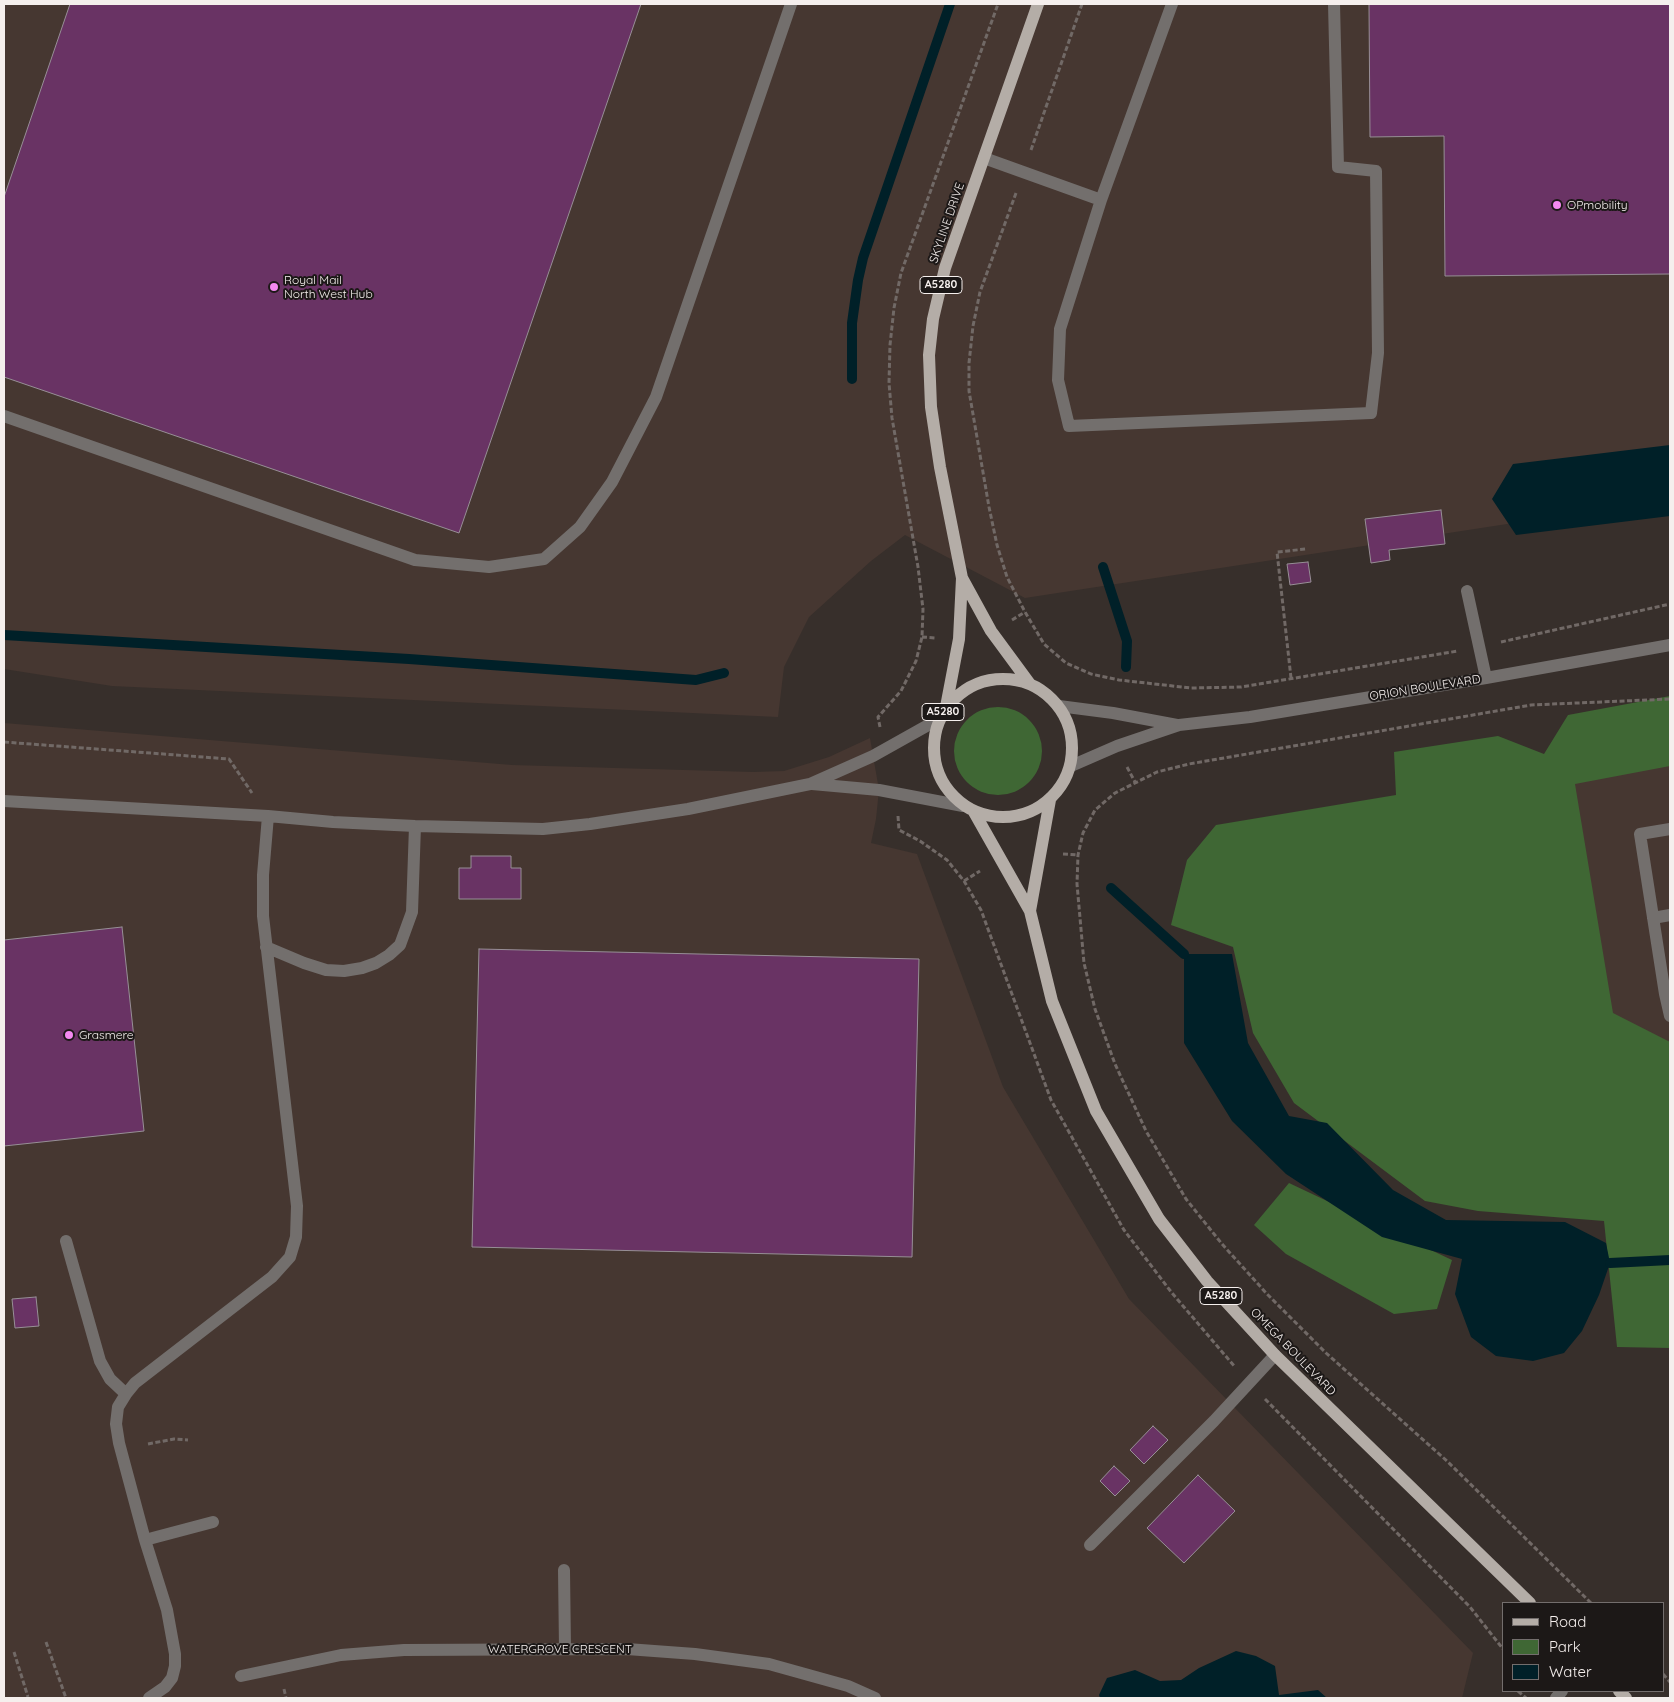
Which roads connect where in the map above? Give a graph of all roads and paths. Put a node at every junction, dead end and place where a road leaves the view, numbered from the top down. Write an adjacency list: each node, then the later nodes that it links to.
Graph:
1 (791, 4): 10 (street)
2 (1038, 4): 7 (main road, SKYLINE DRIVE / A5280)
3 (1082, 4): 6 (path)
4 (1172, 4): 8 (street)
5 (1334, 4): 8 (street)
6 (1034, 140)
7 (984, 158): 8 (street); 12 (main road, SKYLINE DRIVE / A5280)
8 (1101, 200)
9 (1011, 206): 18 (path)
10 (4, 416)
11 (1306, 549): 18 (path)
12 (962, 578): 20 (main road, SKYLINE DRIVE / A5280); 23 (main road, SKYLINE DRIVE / A5280)
13 (1467, 591): 19 (street)
14 (1670, 604): 15 (path)
15 (1513, 639)
16 (1670, 645): 19 (street, ORION BOULEVARD)
17 (1448, 653): 18 (path)
18 (1291, 678)
19 (1486, 678): 25 (street, ORION BOULEVARD)
20 (1030, 684): 22 (main road, A5280); 23 (main road, A5280)
21 (1670, 699): 54 (path)
22 (1059, 706): 25 (street, ORION BOULEVARD); 27 (main road, A5280)
23 (946, 707): 24 (main road, A5280)
24 (939, 719): 28 (street); 31 (main road, A5280)
25 (1179, 725): 27 (street, ORION BOULEVARD)
26 (4, 742): 32 (path)
27 (1070, 766): 29 (main road, A5280)
28 (810, 784): 31 (street); 34 (street)
29 (1050, 800): 31 (main road, A5280); 36 (main road, OMEGA BOULEVARD / A5280)
30 (4, 801): 32 (street)
31 (969, 809): 36 (main road, OMEGA BOULEVARD / A5280)
32 (268, 816): 34 (street); 39 (street)
33 (899, 822): 44 (path)
34 (415, 826): 39 (street)
35 (1670, 829): 38 (street)
36 (1030, 911): 43 (main road, OMEGA BOULEVARD / A5280)
37 (1670, 916): 38 (street)
38 (1653, 918): 40 (street)
39 (266, 947): 45 (street)
40 (1668, 993): 41 (street)
41 (1670, 1016)
42 (66, 1241): 45 (street)
43 (1275, 1355): 51 (street); 53 (main road, OMEGA BOULEVARD / A5280)
44 (1228, 1359)
45 (126, 1394): 50 (street)
46 (1270, 1404): 56 (path)
47 (188, 1440): 48 (path)
48 (148, 1444)
49 (212, 1522): 50 (street)
50 (145, 1540): 62 (street)
51 (1090, 1545)
52 (564, 1570): 57 (street)
53 (1529, 1602)
54 (1590, 1602)
55 (46, 1642): 61 (path)
56 (1502, 1648)
57 (565, 1649): 59 (street, WATERGROVE CRESCENT); 63 (street, WATERGROVE CRESCENT)
58 (14, 1652): 60 (path)
59 (241, 1676)
60 (28, 1697)
61 (66, 1698)
62 (150, 1698)
63 (875, 1698)

